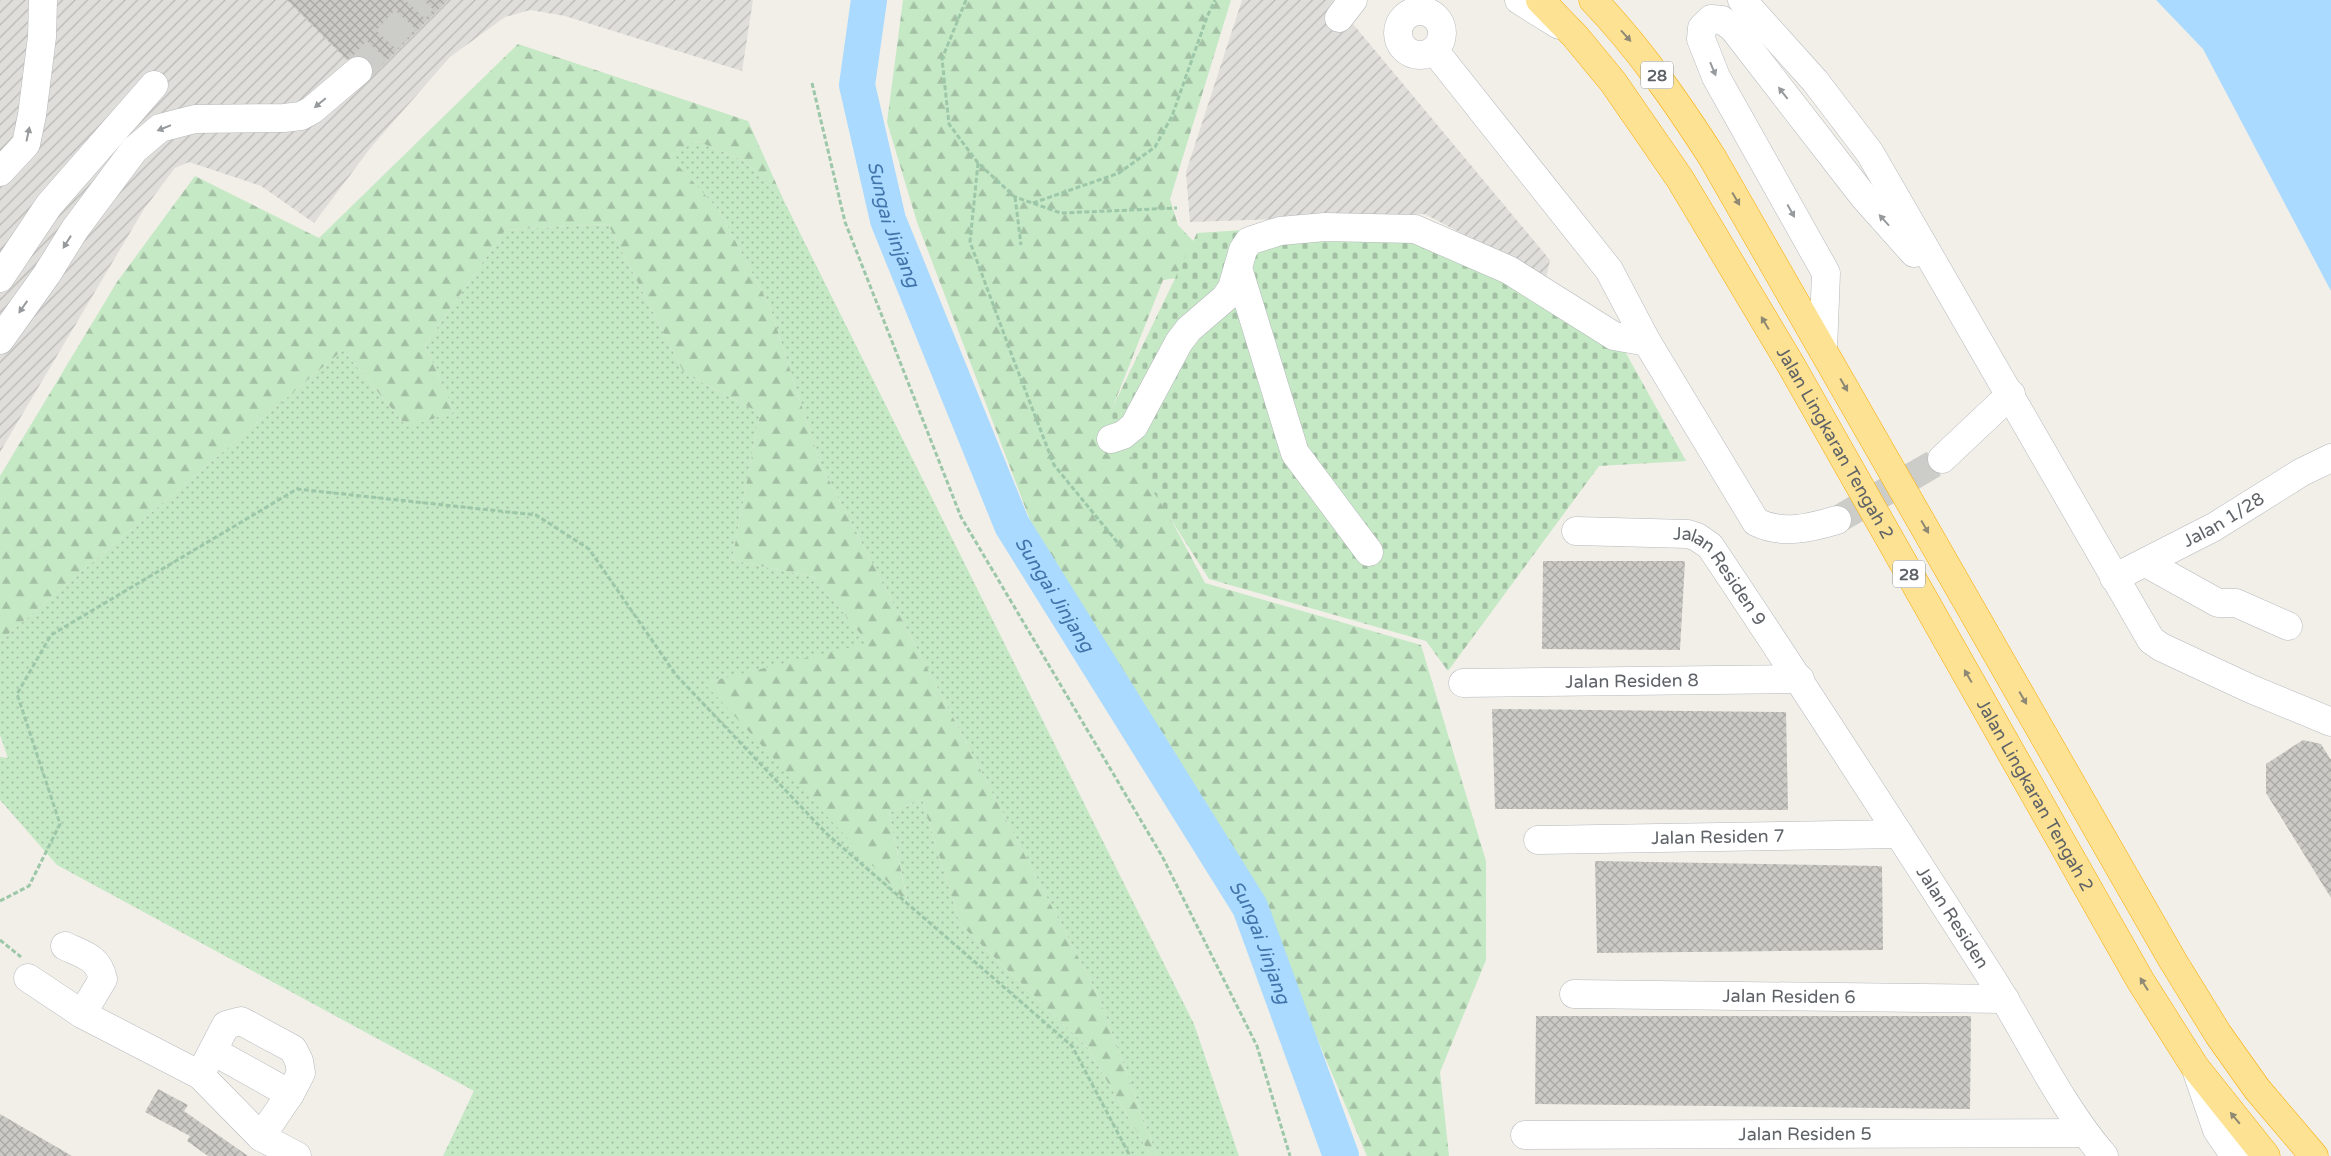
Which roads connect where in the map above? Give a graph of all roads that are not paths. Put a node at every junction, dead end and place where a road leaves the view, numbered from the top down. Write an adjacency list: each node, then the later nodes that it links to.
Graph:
1 (43, 0): 10 (street, one-way to 1)
2 (1519, 0): 6 (street)
3 (1540, 0): 6 (highway, Jalan Lingkaran Tengah 2 / 28)
4 (1593, 0): 16 (highway, Jalan Lingkaran Tengah 2 / 28, one-way to 16)
5 (1742, 0): 13 (street)
6 (1575, 36): 38 (highway, Jalan Lingkaran Tengah 2 / 28, one-way to 6)
7 (1434, 50): 15 (street)
8 (358, 71): 14 (street, one-way to 14)
9 (154, 85): 12 (street)
10 (0, 172)
11 (1238, 268): 15 (street); 18 (street); 23 (street)
12 (0, 278)
13 (1952, 296): 16 (street, one-way to 16); 17 (street)
14 (0, 340)
15 (1647, 342): 21 (street)
16 (1823, 349): 48 (highway, Jalan Lingkaran Tengah 2 / 28, one-way to 48)
17 (2011, 394): 20 (street); 25 (street)
18 (1111, 439)
19 (2331, 458): 24 (street, Jalan 1/28)
20 (1942, 459)
21 (1837, 520)
22 (1576, 531): 27 (street, Jalan Residen 9)
23 (1369, 552)
24 (2146, 564): 25 (street, Jalan 1/28); 26 (street)
25 (2114, 578): 29 (street)
26 (2288, 626)
27 (1800, 679): 28 (street, Jalan Residen 8); 30 (street, Jalan Residen)
28 (1463, 683)
29 (2331, 722)
30 (1899, 834): 31 (street, Jalan Residen 7); 35 (street, Jalan Residen)
31 (1538, 840)
32 (65, 946): 36 (street)
33 (28, 978): 36 (street)
34 (1574, 994): 35 (street, Jalan Residen 6)
35 (2005, 999): 41 (street, Jalan Residen)
36 (82, 1014): 39 (street)
37 (213, 1051): 39 (street); 40 (street); 40 (street)
38 (2195, 1067): 46 (street); 47 (highway, Jalan Lingkaran Tengah 2 / 28, one-way to 38)
39 (200, 1075): 43 (street)
40 (290, 1094): 43 (street)
41 (2084, 1133): 42 (street, Jalan Residen 5); 45 (street, Jalan Residen)
42 (1526, 1135)
43 (261, 1137): 44 (street)
44 (297, 1156)
45 (2104, 1156)
46 (2235, 1156)
47 (2266, 1156)
48 (2314, 1156)

